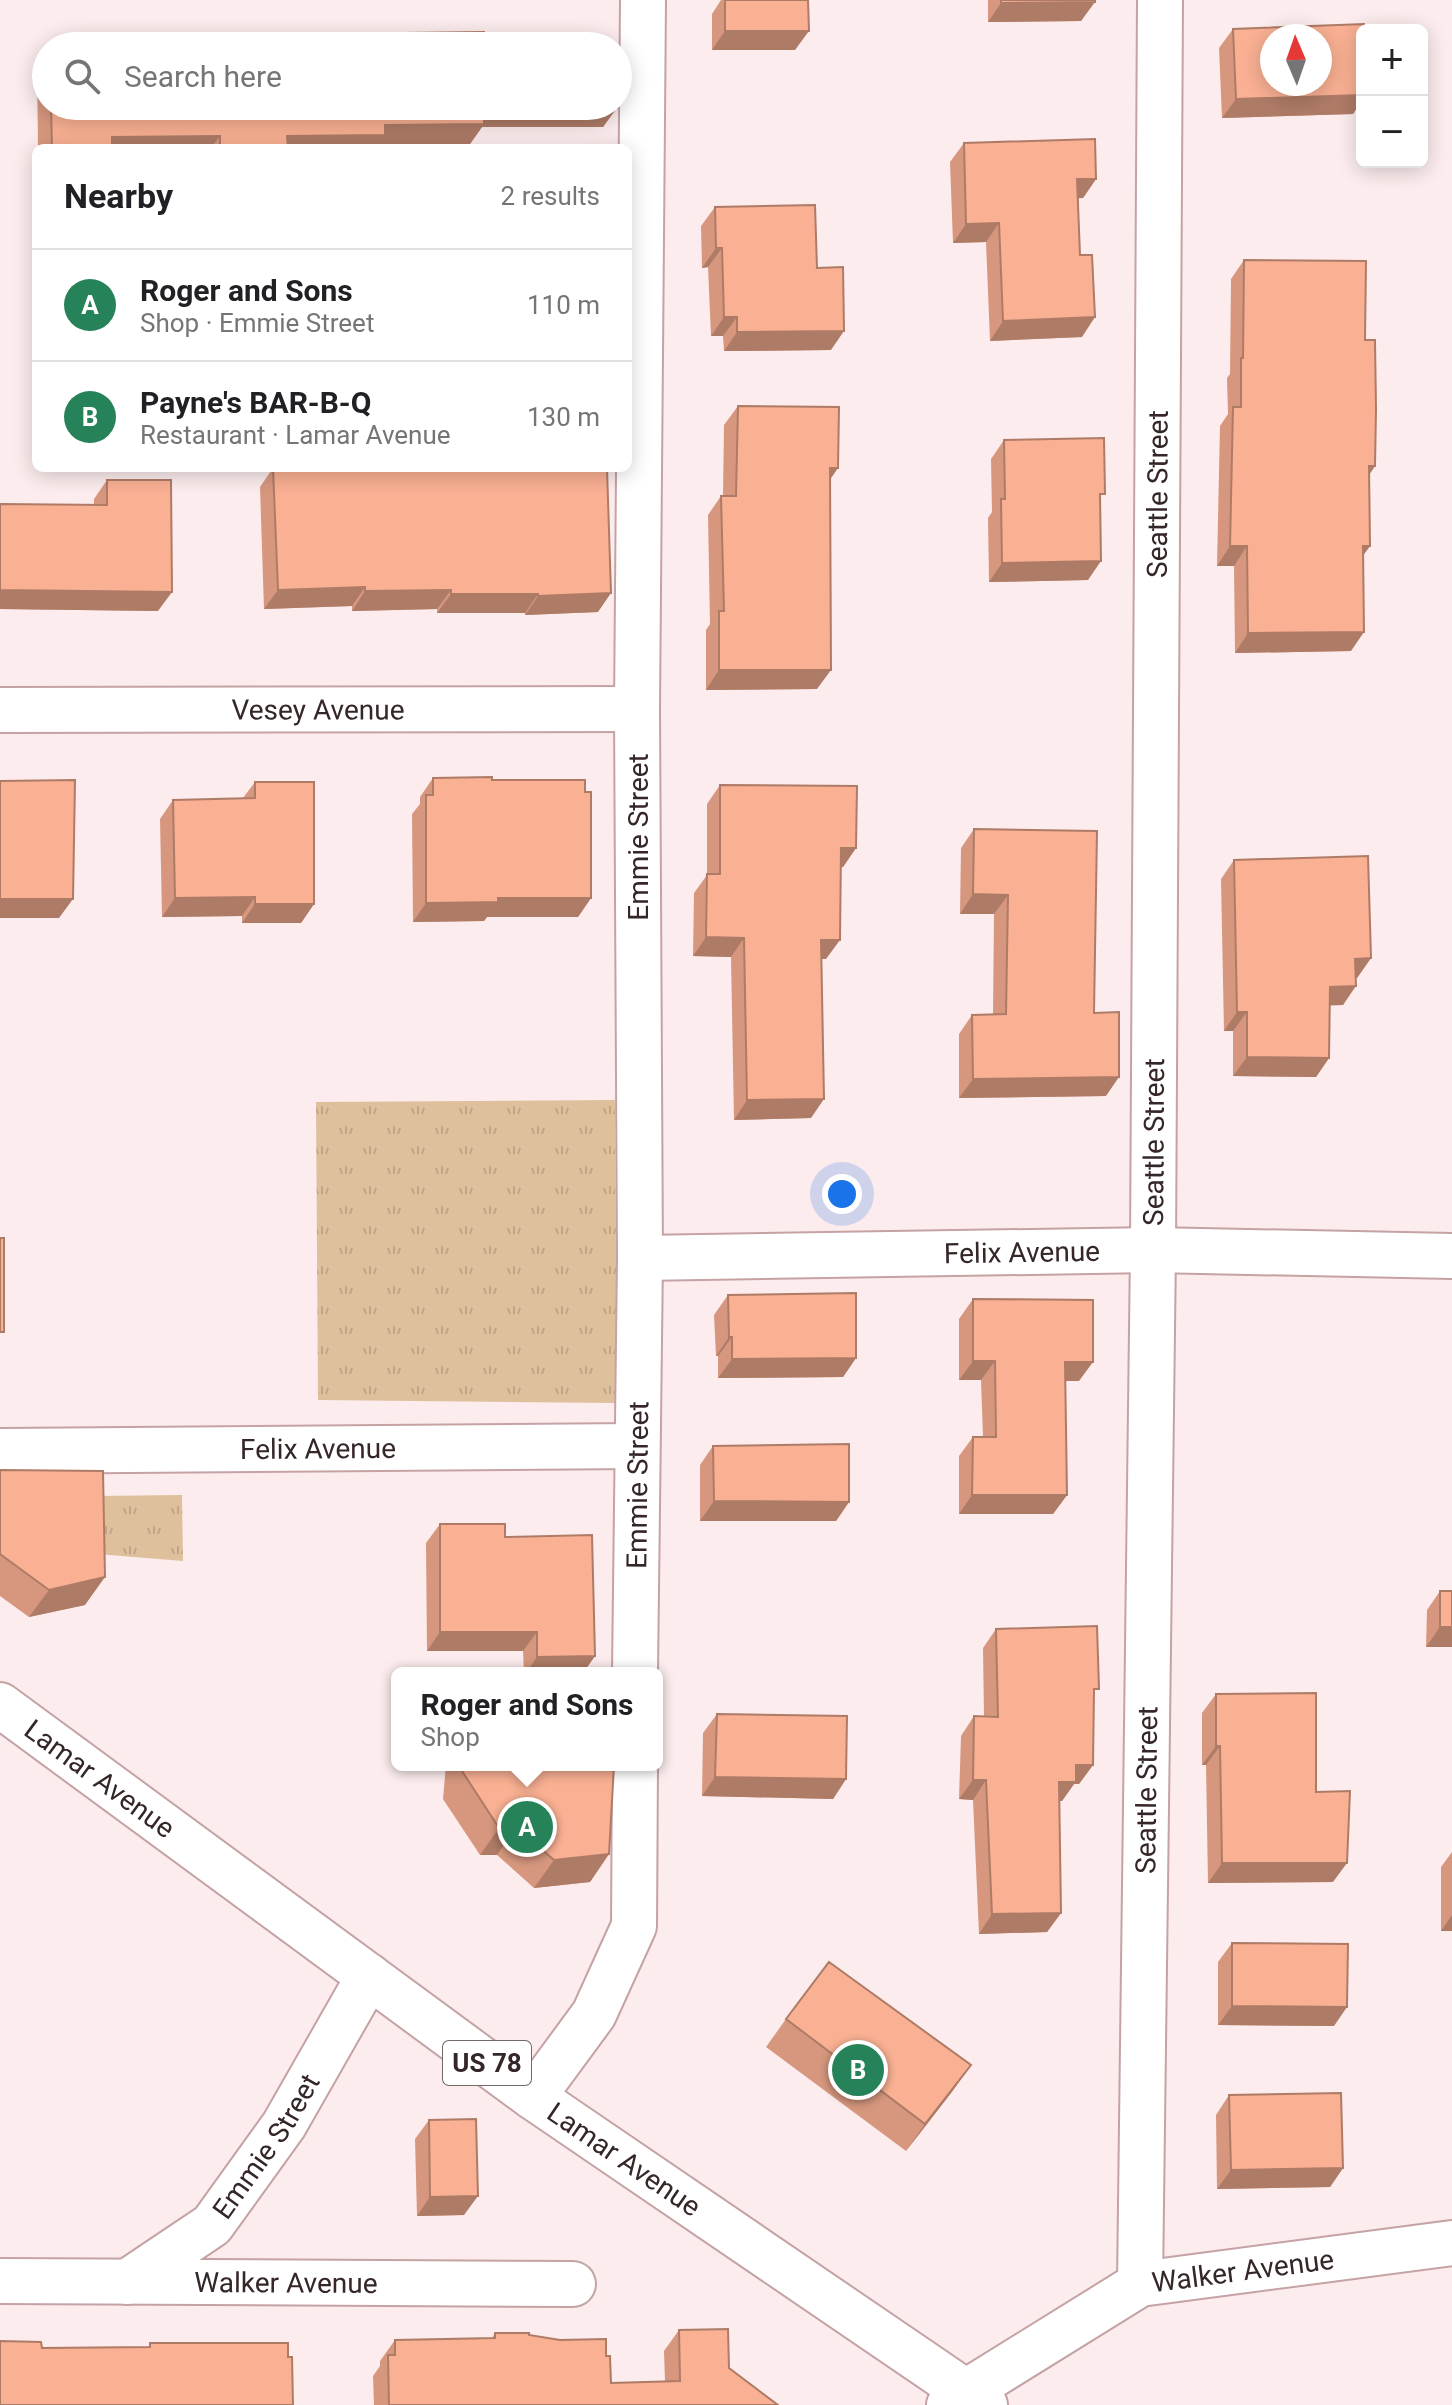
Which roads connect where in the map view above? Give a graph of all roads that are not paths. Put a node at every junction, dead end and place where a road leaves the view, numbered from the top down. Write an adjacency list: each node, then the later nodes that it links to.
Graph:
1 (643, 0): 3 (street, Emmie Street)
2 (1160, 0): 5 (street, Seattle Street)
3 (637, 709): 4 (street, Vesey Avenue); 7 (street, Emmie Street)
4 (0, 710)
5 (1153, 1250): 6 (street, Felix Avenue); 7 (street, Felix Avenue); 19 (street, Seattle Street)
6 (1452, 1256)
7 (640, 1258): 8 (street, Emmie Street)
8 (637, 1446): 9 (street, Felix Avenue); 10 (street, Emmie Street)
9 (0, 1451)
10 (635, 1667)
11 (0, 1705): 13 (street, Lamar Avenue / US 78)
12 (635, 1771): 14 (street)
13 (369, 1976): 14 (street, Lamar Avenue / US 78); 17 (street, Emmie Street)
14 (533, 2097): 20 (street, Lamar Avenue / US 78)
15 (1452, 2243): 19 (street, Walker Avenue)
16 (0, 2281): 17 (street, Walker Avenue)
17 (127, 2282): 18 (street, Walker Avenue)
18 (573, 2284)
19 (1140, 2284): 20 (street, Walker Avenue)
20 (967, 2401)

